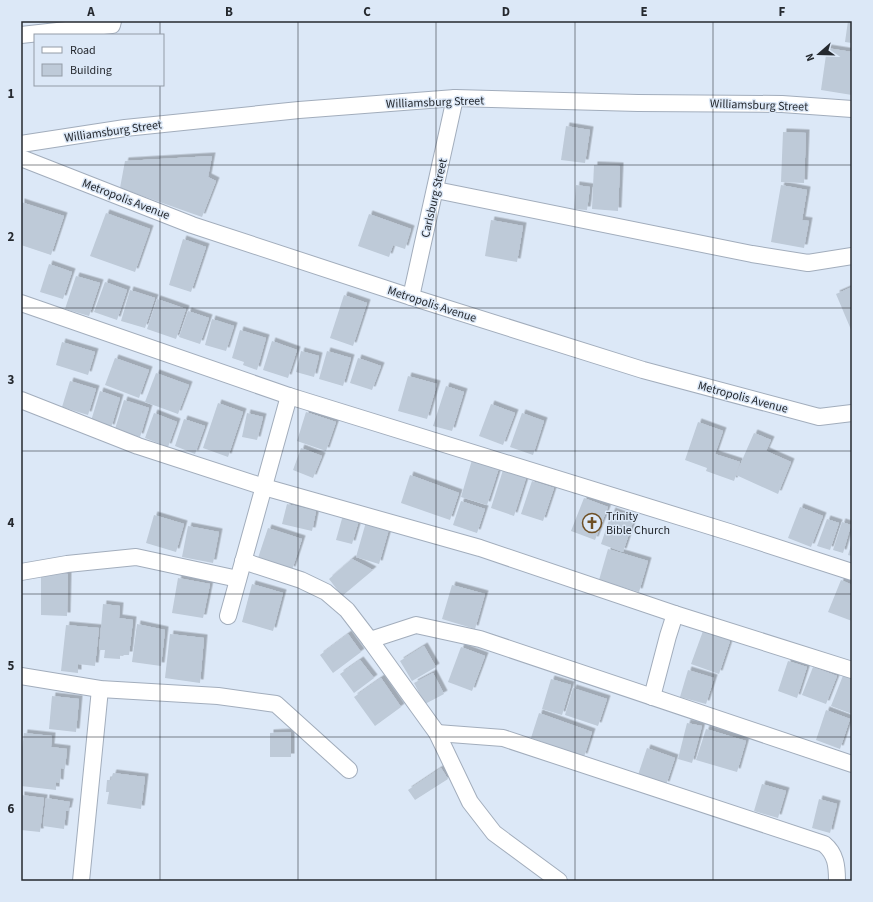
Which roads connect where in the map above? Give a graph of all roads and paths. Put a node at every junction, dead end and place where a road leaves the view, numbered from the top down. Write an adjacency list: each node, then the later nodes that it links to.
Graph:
1 (113, 21): 2 (street)
2 (21, 35)
3 (456, 98): 4 (street, Williamsburg Street); 5 (street, Williamsburg Street); 7 (street, Carlsburg Street)
4 (852, 109)
5 (21, 144)
6 (21, 158): 9 (street, Metropolis Avenue)
7 (436, 190): 8 (street); 9 (street, Carlsburg Street)
8 (852, 256)
9 (411, 297): 13 (street, Metropolis Avenue)
10 (21, 303): 11 (street)
11 (289, 396): 14 (street); 17 (street)
12 (21, 400): 14 (street)
13 (852, 413)
14 (264, 487): 15 (street); 19 (street)
15 (243, 561): 18 (street); 21 (street)
16 (21, 572): 18 (street)
17 (852, 572)
18 (238, 579): 20 (street)
19 (675, 614): 22 (street); 25 (street)
20 (228, 616)
21 (370, 640): 25 (street); 26 (street)
22 (852, 670)
23 (21, 676): 24 (street)
24 (100, 689): 28 (street); 29 (street)
25 (652, 697): 27 (street)
26 (437, 733): 30 (street); 31 (street)
27 (852, 764)
28 (349, 770)
29 (81, 881)
30 (559, 881)
31 (837, 881)

